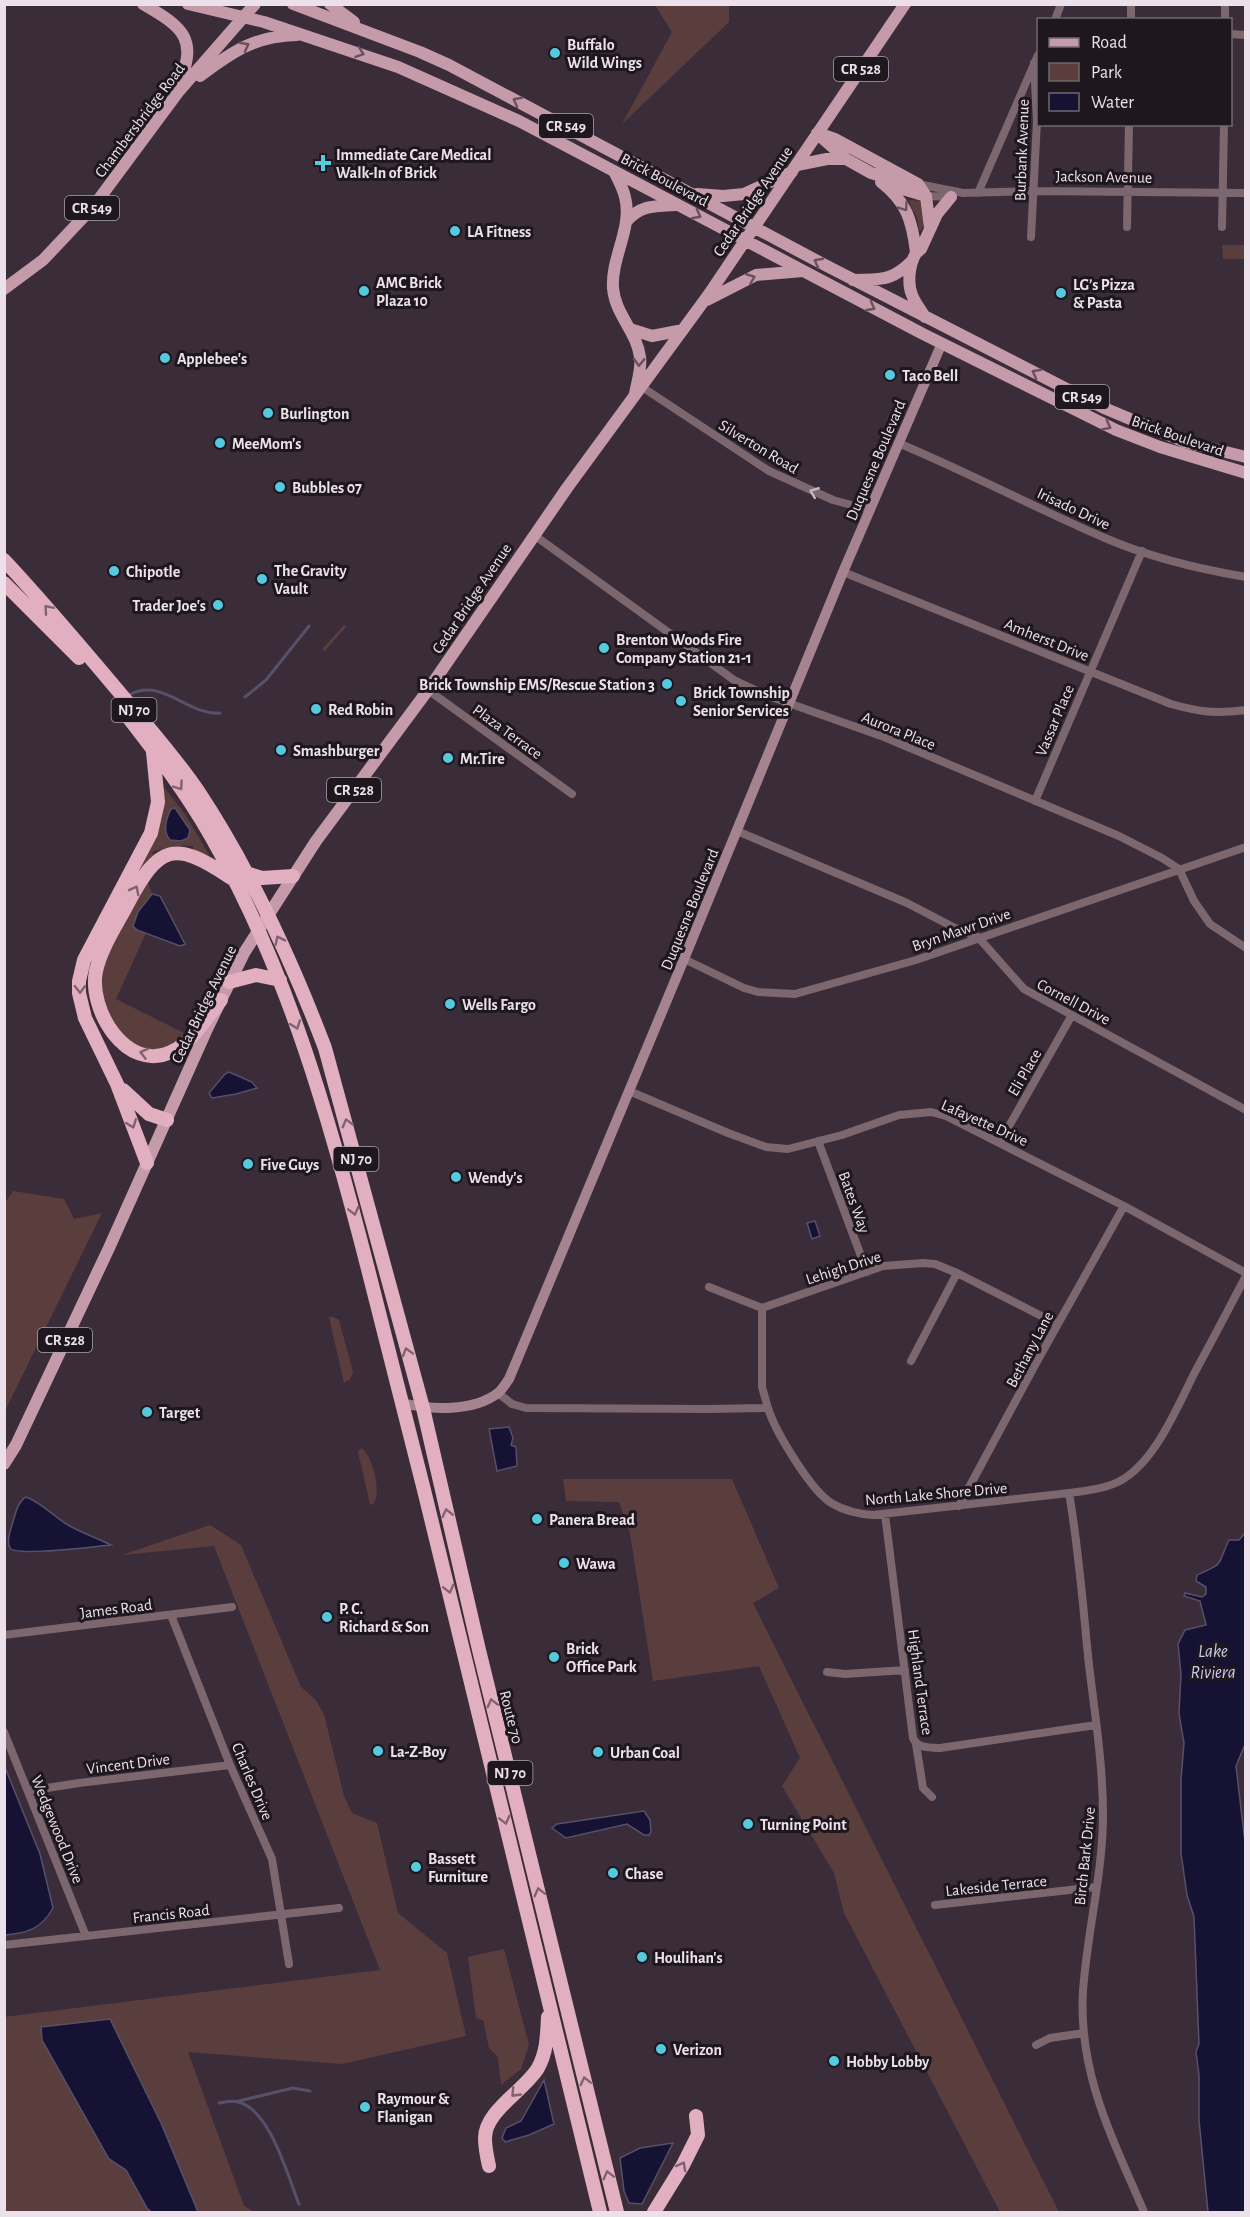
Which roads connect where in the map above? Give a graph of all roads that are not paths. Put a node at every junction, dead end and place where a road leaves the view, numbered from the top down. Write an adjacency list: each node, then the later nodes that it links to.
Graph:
1 (143, 4): 13 (main road)
2 (188, 4): 7 (main road, Brick Boulevard)
3 (255, 4): 7 (main road, CR 549)
4 (293, 4): 9 (main road, Brick Boulevard / CR 549)
5 (330, 4): 9 (main road)
6 (905, 4): 16 (main road, Cedar Bridge Avenue / CR 528)
7 (244, 16): 8 (main road, Brick Boulevard); 12 (main road, Chambersbridge Road / CR 549)
8 (305, 34): 12 (main road, CR 549, one-way to 8); 19 (main road, Brick Boulevard / CR 549, one-way to 19)
9 (373, 34): 26 (main road, Brick Boulevard / CR 549, one-way to 9)
10 (1037, 57): 11 (street)
11 (1034, 63): 22 (street, Burbank Avenue); 24 (street)
12 (179, 91): 13 (main road, Chambersbridge Road / CR 549)
13 (170, 104): 41 (main road, Chambersbridge Road / CR 549)
14 (1129, 126): 23 (street)
15 (1224, 126): 25 (street)
16 (817, 133): 17 (main road, Jackson Avenue); 18 (main road, Cedar Bridge Avenue / CR 528); 21 (main road, Jackson Avenue)
17 (846, 159): 18 (main road); 20 (main road, Jackson Avenue)
18 (795, 169): 26 (main road); 34 (main road, Cedar Bridge Avenue / CR 528)
19 (611, 170): 30 (main road, Brick Boulevard / CR 549); 31 (main road)
20 (871, 173): 29 (main road, Jackson Avenue); 38 (main road, one-way to 38)
21 (918, 184): 28 (street, Jackson Avenue); 29 (main road)
22 (1033, 191): 23 (street, Jackson Avenue); 24 (street, Jackson Avenue); 36 (street, Burbank Avenue)
23 (1128, 192): 25 (street, Jackson Avenue); 33 (street)
24 (978, 193): 28 (street, Jackson Avenue)
25 (1223, 193): 27 (street, Jackson Avenue); 32 (street)
26 (691, 194): 34 (main road, Brick Boulevard / CR 549)
27 (1245, 194)
28 (957, 195): 29 (street, Jackson Avenue); 35 (main road)
29 (926, 196): 35 (main road)
30 (678, 205): 31 (main road); 37 (main road, Brick Boulevard / CR 549, one-way to 37)
31 (626, 222): 44 (main road)
32 (1222, 226)
33 (1127, 227)
34 (754, 228): 37 (main road, Cedar Bridge Avenue / CR 528); 40 (main road, Brick Boulevard / CR 549, one-way to 34)
35 (930, 228): 38 (main road)
36 (1031, 237)
37 (745, 241): 39 (main road, Brick Boulevard / CR 549); 42 (main road, Cedar Bridge Avenue / CR 528)
38 (914, 257): 40 (main road); 43 (main road)
39 (803, 271): 42 (main road, one-way to 39); 46 (main road, Brick Boulevard / CR 549, one-way to 46)
40 (853, 280): 43 (main road, Brick Boulevard / CR 549)
41 (4, 289)
42 (703, 302): 45 (main road, Cedar Bridge Avenue / CR 528)
43 (926, 318): 50 (main road, Brick Boulevard / CR 549, one-way to 43)
44 (630, 328): 45 (main road); 48 (main road, one-way to 48)
45 (683, 330): 47 (main road, Cedar Bridge Avenue / CR 528)
46 (942, 344): 49 (street, Duquesne Boulevard); 51 (main road, Brick Boulevard / CR 549, one-way to 51)
47 (642, 387): 48 (main road, Cedar Bridge Avenue / CR 528); 52 (street, Silverton Road, one-way to 47)
48 (634, 398): 53 (main road, Cedar Bridge Avenue / CR 528)
49 (898, 443): 52 (street, Duquesne Boulevard); 54 (street, Irisado Drive)
50 (1245, 457)
51 (1245, 473)
52 (870, 510): 56 (street, Duquesne Boulevard)
53 (534, 535): 60 (main road, Cedar Bridge Avenue / CR 528); 61 (street, Aurora Place)
54 (1142, 551): 57 (street, Irisado Drive); 59 (street, Vassar Place)
55 (4, 560): 69 (highway, NJ 70, one-way to 55)
56 (843, 572): 59 (street, Amherst Drive); 61 (street, Duquesne Boulevard)
57 (1245, 577)
58 (4, 583): 63 (highway, NJ 70)
59 (1089, 671): 62 (street, Amherst Drive); 65 (street, Vassar Place)
60 (428, 690): 64 (street, Plaza Terrace); 70 (main road, Cedar Bridge Avenue / CR 528)
61 (789, 703): 65 (street, Aurora Place); 66 (street, Duquesne Boulevard)
62 (1245, 710)
63 (153, 749): 69 (highway, NJ 70, one-way to 69); 80 (highway, one-way to 80)
64 (572, 794)
65 (1035, 801): 68 (street, Aurora Place)
66 (737, 831): 73 (street, Cornell Drive); 75 (street, Duquesne Boulevard)
67 (1245, 847): 68 (street, Bryn Mawr Drive)
68 (1179, 869): 73 (street, Bryn Mawr Drive); 74 (street)
69 (240, 876): 70 (highway); 71 (highway, NJ 70); 72 (highway, NJ 70); 78 (highway, one-way to 69)
70 (293, 876): 71 (main road, Cedar Bridge Avenue / CR 528)
71 (268, 916): 72 (main road, Cedar Bridge Avenue / CR 528); 97 (highway, NJ 70, one-way to 71)
72 (258, 932): 76 (highway, NJ 70); 77 (main road, Cedar Bridge Avenue / CR 528)
73 (978, 937): 75 (street, Bryn Mawr Drive); 79 (street, Cornell Drive)
74 (1245, 948)
75 (684, 959): 81 (street, Duquesne Boulevard)
76 (280, 980): 77 (highway); 96 (highway, NJ 70, one-way to 96)
77 (229, 982): 78 (main road, Cedar Bridge Avenue / CR 528)
78 (221, 1000): 83 (main road, Cedar Bridge Avenue / CR 528)
79 (1072, 1015): 82 (street, Cornell Drive); 85 (street, Eli Place)
80 (117, 1084): 83 (highway); 86 (highway, one-way to 86)
81 (629, 1091): 84 (street, Lafayette Drive); 95 (street, Duquesne Boulevard)
82 (1245, 1110)
83 (167, 1120): 86 (main road, Cedar Bridge Avenue / CR 528)
84 (818, 1141): 85 (street, Lafayette Drive); 88 (street, Bates Way)
85 (1000, 1142): 87 (street, Lafayette Drive)
86 (147, 1163): 99 (main road, Cedar Bridge Avenue / CR 528)
87 (1124, 1206): 90 (street, Lafayette Drive); 93 (street, Bethany Lane)
88 (867, 1272): 89 (street, Lehigh Drive); 92 (street, Lehigh Drive)
89 (957, 1273): 93 (street, Lehigh Drive); 94 (street)
90 (1245, 1275): 102 (street, North Lake Shore Drive)
91 (709, 1287): 92 (street)
92 (762, 1308): 98 (street)
93 (1057, 1324): 103 (street, Bethany Lane)
94 (911, 1361)
95 (498, 1393): 97 (street); 98 (street)
96 (402, 1403): 97 (street); 123 (highway, Route 70 / NJ 70, one-way to 123)
97 (423, 1408): 129 (highway, Route 70 / NJ 70, one-way to 97)
98 (768, 1408): 104 (street, North Lake Shore Drive)
99 (16, 1445): 100 (main road); 101 (main road, Cedar Bridge Avenue / CR 528)
100 (4, 1457)
101 (4, 1464)
102 (1069, 1493): 103 (street, North Lake Shore Drive); 110 (street, Birch Bark Drive)
103 (959, 1506): 104 (street, North Lake Shore Drive)
104 (885, 1514): 108 (street, Highland Terrace)
105 (232, 1607): 106 (street, James Road)
106 (171, 1615): 107 (street, James Road); 113 (street, Charles Drive)
107 (4, 1635)
108 (905, 1670): 109 (street); 112 (street, Highland Terrace)
109 (827, 1672)
110 (1096, 1725): 112 (street, Highland Terrace); 116 (street, Birch Bark Drive)
111 (4, 1732): 114 (street, Wedgewood Drive)
112 (916, 1744): 115 (street)
113 (231, 1765): 114 (street, Vincent Drive); 119 (street, Charles Drive)
114 (28, 1791): 120 (street, Wedgewood Drive)
115 (932, 1797)
116 (1096, 1887): 117 (street, Lakeside Terrace); 124 (street, Birch Bark Drive)
117 (935, 1905)
118 (339, 1908): 119 (street, Francis Road)
119 (281, 1915): 120 (street, Francis Road); 122 (street, Charles Drive)
120 (86, 1936): 121 (street, Francis Road)
121 (4, 1945)
122 (289, 1964)
123 (549, 2003): 127 (highway, one-way to 127); 128 (highway, NJ 70)
124 (1084, 2033): 125 (street); 131 (street, Birch Bark Drive)
125 (1036, 2045)
126 (696, 2116): 130 (highway, one-way to 126)
127 (489, 2166)
128 (600, 2212)
129 (617, 2212)
130 (654, 2212)
131 (1144, 2212)

